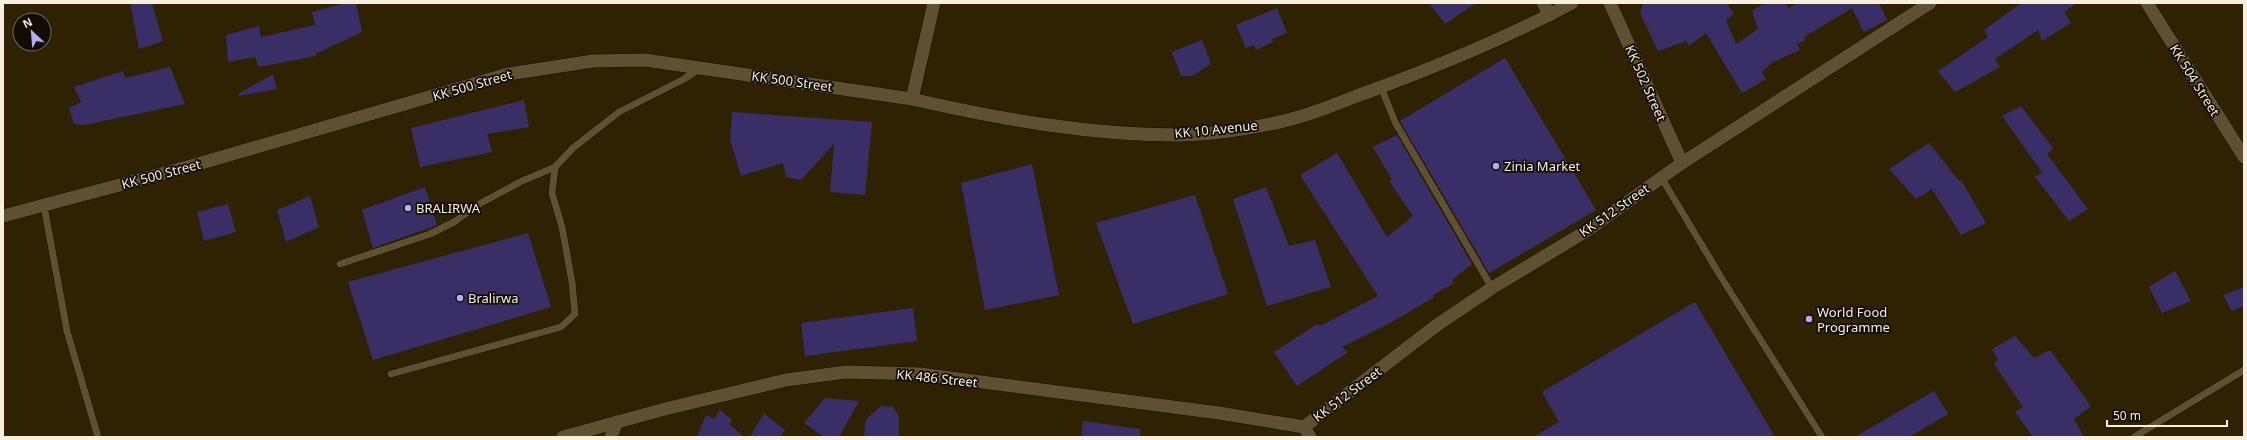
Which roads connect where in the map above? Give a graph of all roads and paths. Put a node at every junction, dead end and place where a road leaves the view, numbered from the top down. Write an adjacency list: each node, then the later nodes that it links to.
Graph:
1 (934, 3): 10 (street)
2 (1543, 3): 7 (street)
3 (1572, 3): 7 (street, KK 10 Avenue)
4 (1610, 3): 12 (street, KK 502 Street)
5 (1930, 3): 12 (street, KK 512 Street)
6 (2146, 3): 11 (street, KK 504 Street)
7 (1550, 15): 9 (street, KK 10 Avenue)
8 (700, 68): 10 (street, KK 500 Street); 13 (lane); 15 (street, KK 500 Street)
9 (1381, 87): 10 (street, KK 10 Avenue); 18 (lane)
10 (912, 99)
11 (2244, 157)
12 (1682, 163): 14 (street, KK 512 Street)
13 (555, 167): 17 (lane); 20 (lane)
14 (1661, 177): 18 (street, KK 512 Street); 26 (lane)
15 (44, 206): 16 (street, KK 500 Street); 23 (lane)
16 (3, 216)
17 (340, 264)
18 (1492, 288): 22 (street, KK 512 Street)
19 (2244, 370): 27 (lane)
20 (391, 374)
21 (617, 422): 22 (street, KK 486 Street); 24 (street, KK 486 Street); 25 (street)
22 (1307, 432)
23 (98, 437)
24 (563, 437)
25 (611, 437)
26 (1822, 437)
27 (2134, 437)

